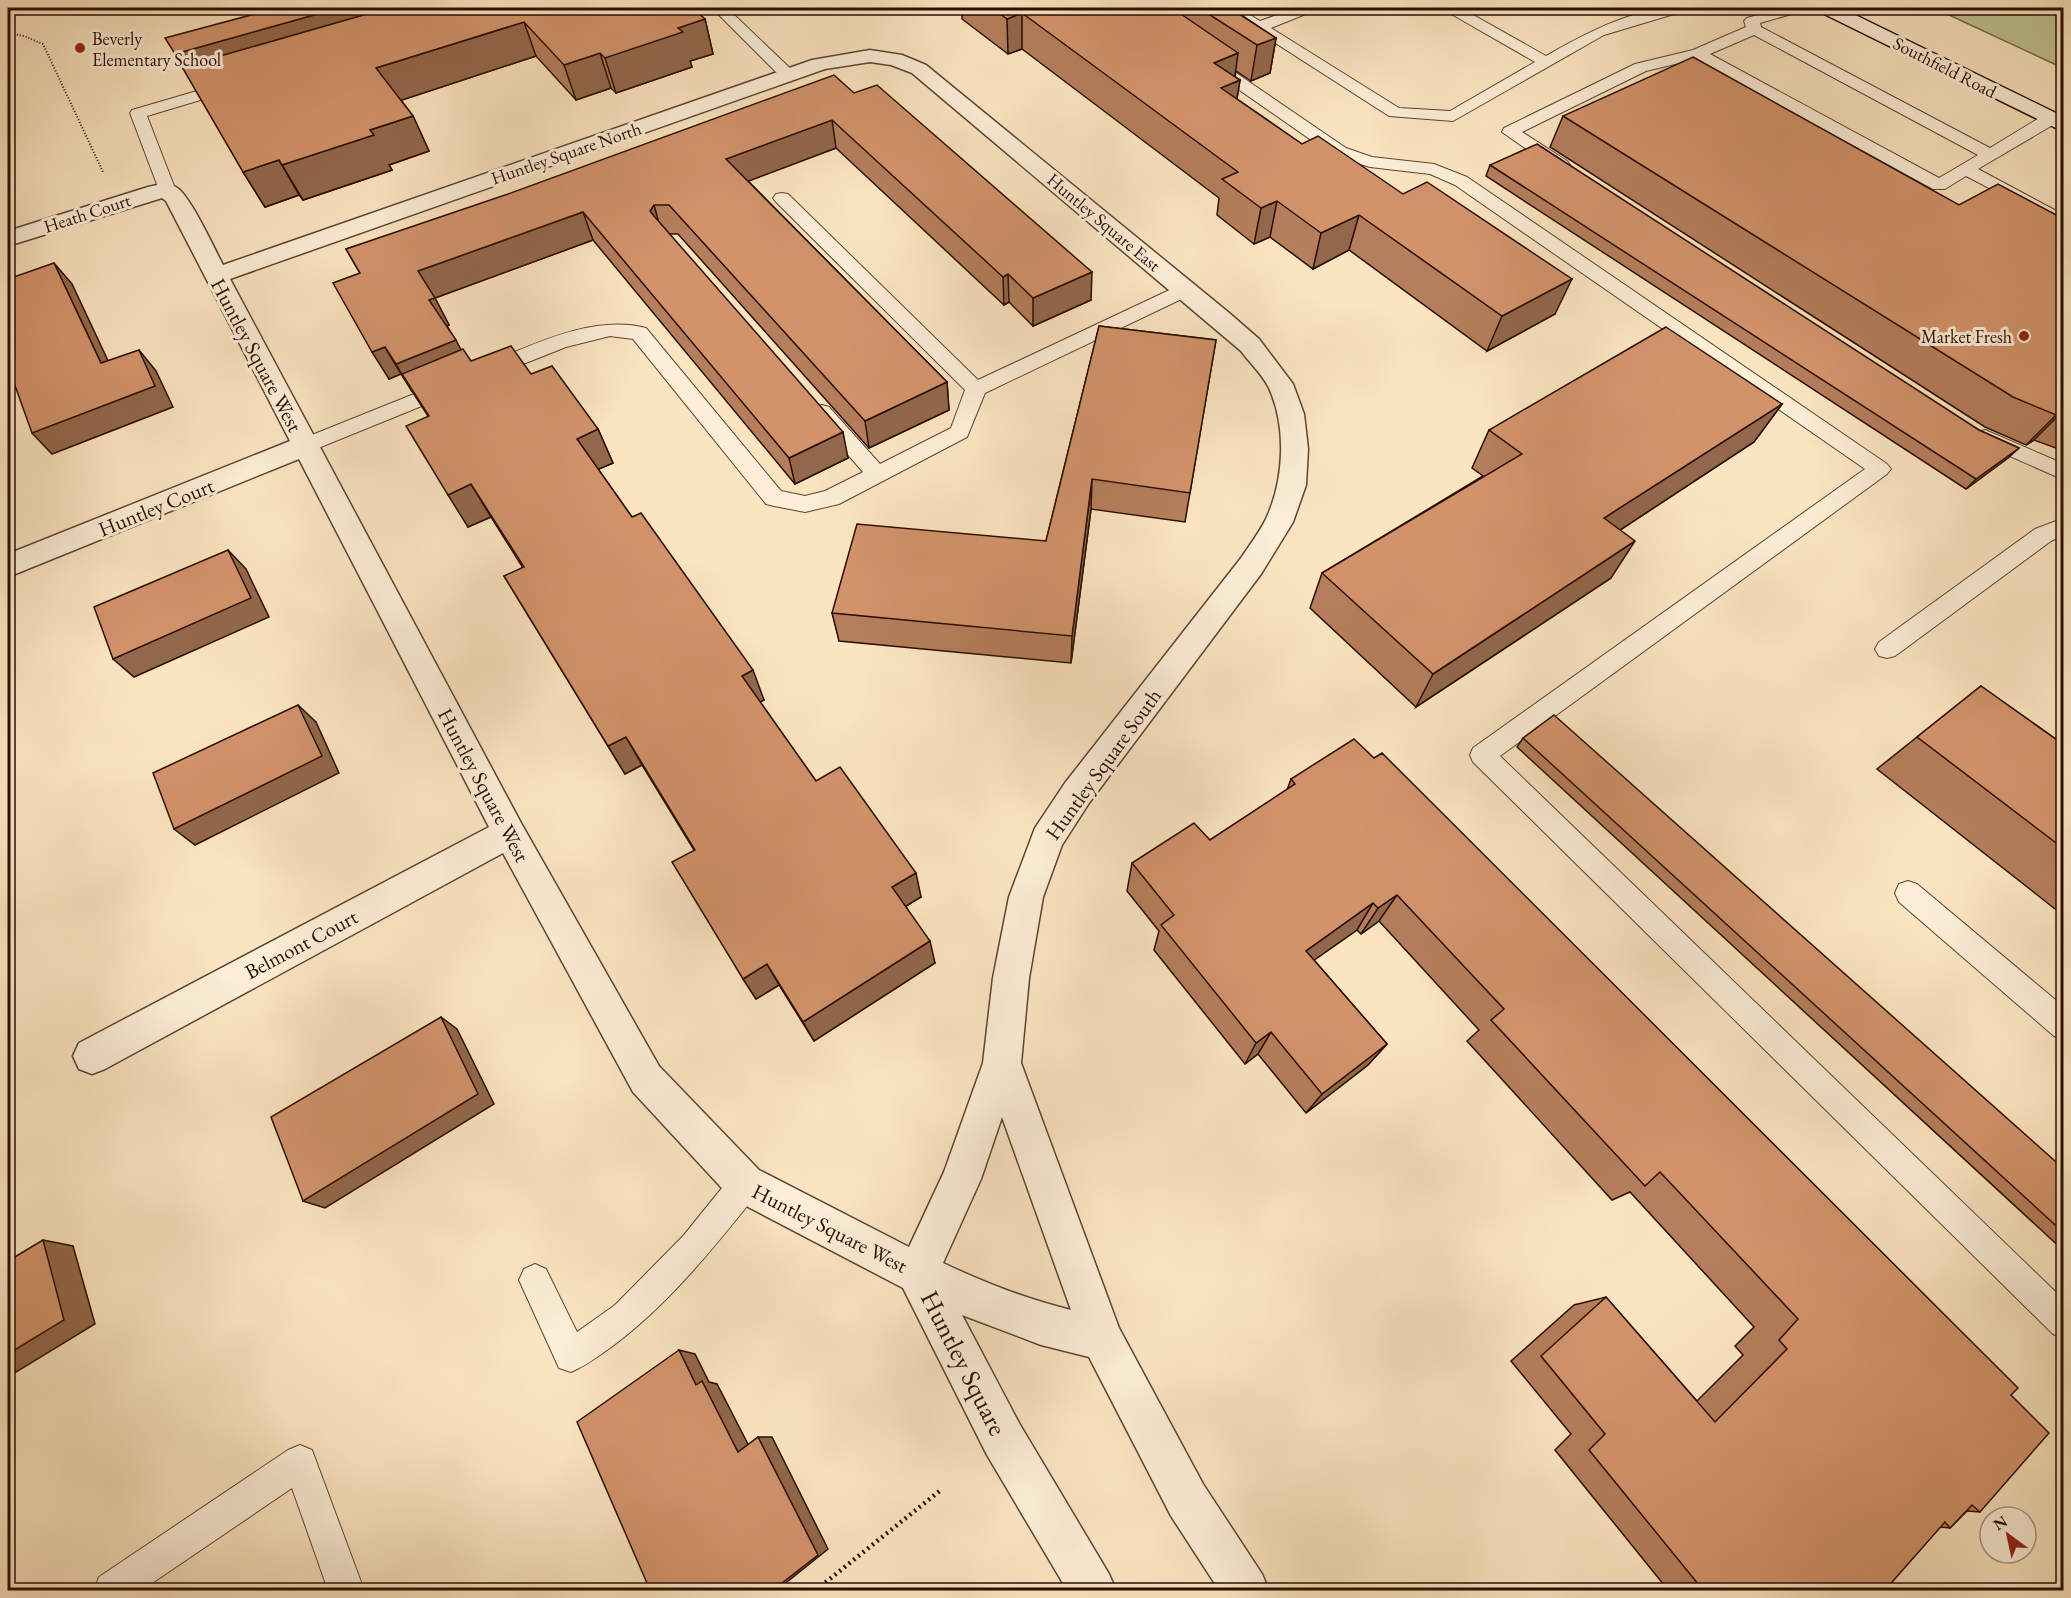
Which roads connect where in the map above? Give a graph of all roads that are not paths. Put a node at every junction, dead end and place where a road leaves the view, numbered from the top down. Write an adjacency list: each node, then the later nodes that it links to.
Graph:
1 (719, 8): 14 (lane)
2 (1229, 8): 8 (lane)
3 (1308, 8): 8 (lane)
4 (1451, 8): 12 (lane)
5 (1680, 8): 12 (lane)
6 (1797, 8): 9 (lane)
7 (1827, 8): 16 (street, Southfield Road)
8 (1259, 27): 12 (lane)
9 (1754, 29): 11 (lane); 17 (lane)
10 (1197, 53): 44 (lane)
11 (1698, 54): 18 (lane); 19 (lane)
12 (1546, 62)
13 (919, 69): 14 (street, Huntley Square North); 25 (street, Huntley Square East)
14 (788, 75): 24 (street, Huntley Square North)
15 (249, 80): 20 (lane)
16 (2057, 123): 17 (lane)
17 (1989, 154): 18 (lane)
18 (1967, 170): 22 (lane)
19 (1580, 177)
20 (166, 191): 23 (street, Heath Court); 24 (street, Huntley Square West)
21 (782, 198): 27 (lane)
22 (2064, 222)
23 (8, 239)
24 (215, 276): 30 (street, Huntley Square West)
25 (1185, 290): 26 (street, Huntley Square East); 27 (lane)
26 (1280, 384): 40 (street, Huntley Square South)
27 (976, 389): 32 (lane)
28 (808, 396): 32 (lane)
29 (1967, 427): 31 (lane)
30 (304, 446): 32 (lane); 34 (street, Huntley Court); 36 (street, Huntley Square West)
31 (2064, 473)
32 (877, 474)
33 (2064, 526): 35 (lane)
34 (8, 566)
35 (1887, 650)
36 (509, 833): 39 (street, Belmont Court); 41 (street, Huntley Square West)
37 (1908, 893): 38 (lane)
38 (2064, 1026)
39 (92, 1056)
40 (1002, 1063): 42 (street, Huntley Square South); 45 (street)
41 (745, 1184): 42 (street, Huntley Square West); 43 (lane)
42 (918, 1274): 45 (street, Huntley Square); 48 (street, Huntley Square)
43 (535, 1280)
44 (2064, 1323)
45 (1102, 1339): 49 (street)
46 (112, 1590): 47 (lane)
47 (346, 1590)
48 (1093, 1590)
49 (1246, 1590)

